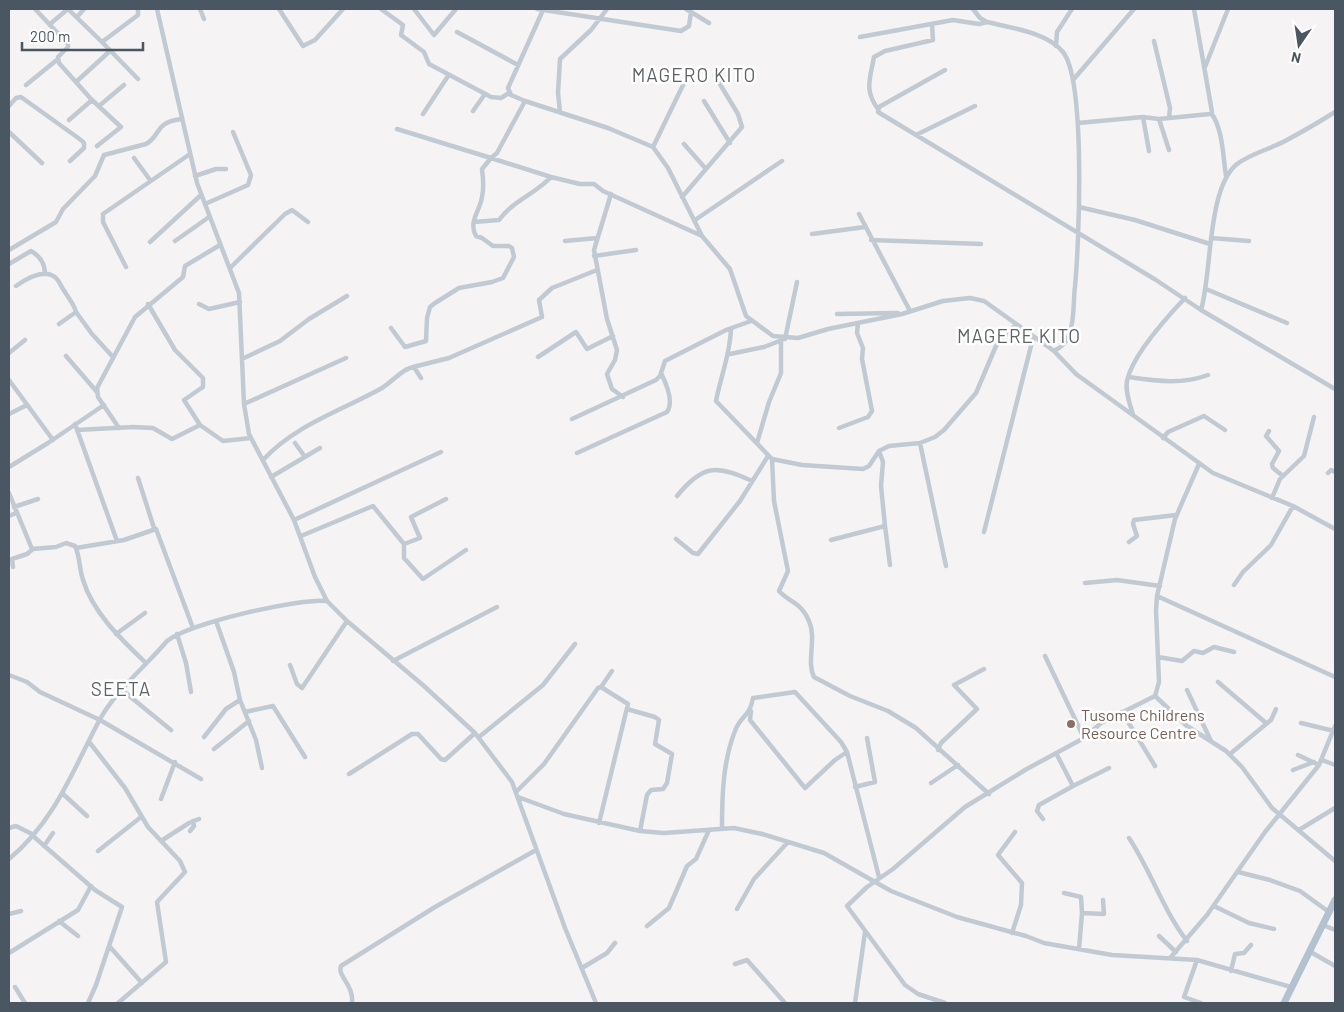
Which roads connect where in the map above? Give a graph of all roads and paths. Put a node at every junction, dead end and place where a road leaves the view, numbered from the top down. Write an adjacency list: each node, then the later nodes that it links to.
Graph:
1 (35, 9): 26 (street)
2 (84, 9): 21 (street)
3 (138, 9): 31 (street)
4 (157, 9): 61 (street)
5 (200, 9): 22 (street)
6 (279, 9): 7 (street)
7 (343, 9)
8 (381, 9): 38 (street)
9 (414, 9): 10 (street)
10 (456, 9)
11 (537, 9): 19 (street)
12 (608, 9): 23 (street)
13 (686, 9): 20 (street)
14 (973, 9): 24 (street)
15 (1072, 9): 32 (street)
16 (1134, 9): 41 (street)
17 (1194, 9): 36 (street)
18 (1228, 9): 36 (street)
19 (543, 10): 23 (street); 35 (street)
20 (691, 12): 23 (street); 25 (street)
21 (77, 17): 26 (street); 31 (street)
22 (204, 19)
23 (598, 19): 56 (street)
24 (987, 22): 27 (street); 32 (street)
25 (709, 23)
26 (50, 24): 34 (street)
27 (932, 24): 29 (street); 54 (street)
28 (457, 32): 35 (street)
29 (860, 37)
30 (1154, 41): 62 (street)
31 (102, 42): 33 (street)
32 (1056, 46): 41 (street)
33 (110, 51): 40 (street); 42 (street)
34 (58, 59): 42 (street); 44 (street)
35 (518, 65): 46 (street)
36 (1204, 69): 59 (street)
37 (945, 70): 54 (street)
38 (448, 76): 47 (street); 58 (street)
39 (715, 76): 70 (street)
40 (138, 79)
41 (1073, 80): 65 (street)
42 (76, 82): 48 (street)
43 (684, 83): 73 (street)
44 (26, 85)
45 (124, 85): 52 (street)
46 (509, 93): 47 (street); 49 (street)
47 (484, 94): 55 (street)
48 (92, 100): 52 (street); 64 (street)
49 (525, 100): 56 (street); 78 (street)
50 (704, 101): 70 (street)
51 (9, 106): 79 (street)
52 (99, 106): 72 (street)
53 (975, 106): 69 (street)
54 (878, 109): 69 (street)
55 (473, 111)
56 (560, 112): 73 (street)
57 (1335, 112): 85 (street)
58 (423, 114)
59 (1211, 114): 62 (street); 85 (street)
60 (1143, 117): 63 (street); 65 (street); 75 (street)
61 (181, 118): 76 (street); 111 (street)
62 (1169, 118): 63 (street)
63 (1160, 119): 74 (street)
64 (69, 120)
65 (1078, 123): 92 (street)
66 (398, 129): 78 (street)
67 (9, 132): 81 (street)
68 (233, 132): 91 (street)
69 (918, 134): 100 (street)
70 (730, 143): 83 (street)
71 (684, 144): 83 (street)
72 (97, 146)
73 (653, 147): 90 (street)
74 (1169, 150)
75 (1149, 151)
76 (190, 154): 84 (street); 87 (street)
77 (134, 158): 87 (street)
78 (491, 158): 86 (street); 97 (street)
79 (70, 161)
80 (782, 161): 95 (street)
81 (42, 163)
82 (226, 169): 84 (street)
83 (706, 169): 90 (street)
84 (195, 176): 89 (street)
85 (1226, 176): 106 (street)
86 (551, 177): 88 (street); 97 (street)
87 (150, 180): 115 (street)
88 (611, 194): 101 (street); 102 (street)
89 (202, 195): 91 (street); 108 (street)
90 (682, 197): 95 (street)
91 (205, 204): 94 (street)
92 (1079, 207): 100 (street); 106 (street)
93 (859, 214): 98 (street)
94 (210, 217): 104 (street); 110 (street)
95 (695, 220): 101 (street)
96 (308, 222): 116 (street)
97 (474, 222): 137 (street)
98 (865, 227): 99 (street); 103 (street)
99 (812, 234)
100 (1078, 234): 123 (street); 143 (street)
101 (702, 236): 132 (street)
102 (597, 238): 105 (street); 113 (street)
103 (871, 240): 109 (street); 128 (street)
104 (175, 241)
105 (565, 241)
106 (1211, 241): 107 (street); 121 (street)
107 (1249, 241)
108 (150, 242)
109 (981, 244)
110 (220, 245): 116 (street); 125 (street)
111 (9, 250)
112 (636, 250): 113 (street)
113 (594, 256): 117 (street)
114 (9, 264): 118 (street)
115 (126, 267)
116 (230, 268): 124 (street)
117 (597, 270): 139 (street); 151 (street)
118 (46, 274): 120 (street); 129 (street)
119 (797, 282): 142 (street)
120 (16, 286)
121 (1206, 289): 127 (street); 134 (street)
122 (347, 296): 150 (street)
123 (1185, 298): 127 (street); 154 (street)
124 (240, 302): 126 (street); 150 (street)
125 (148, 304): 147 (street); 170 (street)
126 (199, 304)
127 (1201, 310): 158 (street)
128 (910, 311): 131 (street); 136 (street)
129 (76, 312): 135 (street); 147 (street)
130 (837, 314): 131 (street)
131 (902, 314): 133 (street)
132 (751, 321): 138 (street); 142 (street)
133 (858, 323): 142 (street); 172 (street)
134 (1287, 323)
135 (59, 324)
136 (1015, 325): 140 (street); 181 (street)
137 (391, 328)
138 (731, 329): 145 (street); 152 (street)
139 (613, 336): 148 (street); 157 (street)
140 (1033, 338): 143 (street); 211 (street)
141 (25, 340): 144 (street)
142 (783, 340): 145 (street); 180 (street)
143 (1054, 351): 166 (street)
144 (9, 353)
145 (730, 354): 180 (street)
146 (66, 356): 159 (street)
147 (113, 357): 159 (street)
148 (538, 357)
149 (346, 358): 162 (street)
150 (242, 359): 162 (street)
151 (413, 367): 155 (street); 188 (street)
152 (661, 374): 160 (street); 185 (street)
153 (1208, 375): 154 (street)
154 (1128, 377): 166 (street)
155 (420, 378)
156 (9, 380): 163 (street)
157 (612, 389): 160 (street); 161 (street)
158 (1335, 389)
159 (97, 392): 164 (street)
160 (623, 397): 161 (street)
161 (614, 400): 168 (street)
162 (244, 404): 176 (street)
163 (27, 405): 165 (street); 178 (street)
164 (104, 405): 169 (street); 171 (street)
165 (9, 414)
166 (1134, 416): 177 (street)
167 (1314, 417): 193 (street)
168 (572, 419)
169 (76, 424): 173 (street); 178 (street)
170 (200, 425): 171 (street); 176 (street)
171 (119, 428): 173 (street)
172 (839, 428)
173 (78, 430): 215 (street)
174 (1225, 430): 177 (street)
175 (1269, 431): 193 (street)
176 (251, 438): 188 (street)
177 (1163, 438): 189 (street)
178 (53, 440): 190 (street)
179 (295, 443): 186 (street)
180 (757, 443): 187 (street)
181 (920, 443): 183 (street); 222 (street)
182 (320, 448): 186 (street)
183 (879, 451): 187 (street); 208 (street)
184 (442, 452): 207 (street)
185 (577, 453)
186 (305, 457): 194 (street)
187 (770, 458): 196 (street); 272 (street)
188 (262, 460): 194 (street)
189 (1199, 464): 199 (street); 205 (street)
190 (9, 467)
191 (1335, 472): 192 (street)
192 (1328, 473)
193 (1283, 476): 199 (street)
194 (271, 477): 207 (street)
195 (138, 478): 209 (street)
196 (752, 481): 198 (street); 213 (street)
197 (9, 493): 203 (street)
198 (677, 496)
199 (1272, 498): 202 (street)
200 (38, 499): 203 (street)
201 (446, 499): 217 (street)
202 (1292, 506): 210 (street); 225 (street)
203 (14, 507): 204 (street)
204 (16, 513): 206 (street); 219 (street)
205 (1176, 515): 216 (street); 226 (street)
206 (9, 516)
207 (294, 520): 212 (street)
208 (885, 526): 214 (street); 221 (street)
209 (154, 528): 215 (street); 233 (street)
210 (1335, 529)
211 (984, 532)
212 (301, 536): 217 (street); 228 (street)
213 (676, 539)
214 (832, 540)
215 (117, 541): 218 (street)
216 (1129, 542)
217 (404, 544): 220 (street)
218 (76, 548): 219 (street); 234 (street)
219 (33, 549): 223 (street)
220 (466, 550)
221 (890, 565)
222 (946, 566)
223 (13, 567)
224 (1086, 583): 226 (street)
225 (1234, 585)
226 (1160, 586): 227 (street)
227 (1158, 596): 239 (street); 246 (street)
228 (327, 601): 231 (street); 232 (street)
229 (496, 608): 240 (street)
230 (145, 613): 234 (street)
231 (216, 621): 233 (street); 253 (street)
232 (347, 621): 240 (street); 242 (street)
233 (193, 628): 235 (street)
234 (116, 634): 241 (street)
235 (177, 634): 241 (street); 251 (street)
236 (575, 644): 265 (street)
237 (1234, 652): 239 (street)
238 (1045, 656): 268 (street)
239 (1158, 657): 252 (street)
240 (392, 661): 265 (street)
241 (146, 663): 249 (street)
242 (290, 665)
243 (984, 669): 272 (street)
244 (612, 671): 248 (street)
245 (9, 675): 259 (street)
246 (1335, 677)
247 (1218, 682): 261 (street)
248 (601, 687): 254 (street); 293 (street)
249 (122, 690): 259 (street); 264 (street)
250 (1188, 690): 269 (street)
251 (191, 692)
252 (1155, 696): 258 (street); 269 (street)
253 (240, 700): 257 (street); 266 (street)
254 (627, 709): 305 (street); 310 (street)
255 (1276, 709): 261 (street)
256 (751, 711): 273 (street); 273 (street); 307 (street)
257 (245, 712): 260 (street); 277 (street)
258 (1122, 712): 268 (street); 283 (street)
259 (100, 720): 270 (street); 279 (street)
260 (248, 720): 271 (street); 285 (street)
261 (1266, 723): 275 (street)
262 (1301, 723): 263 (street)
263 (1334, 729): 278 (street)
264 (171, 730)
265 (477, 735): 288 (street); 293 (street)
266 (204, 738)
267 (867, 738): 292 (street)
268 (1084, 738): 274 (street)
269 (1212, 742): 275 (street)
270 (90, 743): 294 (street); 301 (street)
271 (214, 749)
272 (938, 750): 281 (street)
273 (847, 752): 292 (street)
274 (1056, 753): 291 (street); 295 (street)
275 (1230, 754): 299 (street)
276 (1298, 755): 280 (street)
277 (305, 757)
278 (1322, 760): 282 (street); 284 (street)
279 (175, 762): 289 (street); 297 (street)
280 (1314, 762): 282 (street); 287 (street)
281 (958, 765): 290 (street); 295 (street)
282 (1319, 765): 299 (street)
283 (1155, 766)
284 (1335, 766)
285 (262, 768)
286 (1109, 768): 291 (street)
287 (1293, 770)
288 (349, 774)
289 (201, 779)
290 (931, 783)
291 (1073, 786): 303 (street)
292 (855, 787): 324 (street)
293 (517, 791): 296 (street)
294 (62, 793): 300 (street); 314 (street)
295 (989, 794): 324 (street)
296 (518, 797): 305 (street); 319 (street)
297 (161, 799)
298 (1335, 808): 309 (street)
299 (1278, 814): 309 (street); 323 (street)
300 (87, 816)
301 (141, 817): 316 (street); 320 (street)
302 (199, 819): 304 (street)
303 (1042, 819)
304 (193, 821): 311 (street); 316 (street)
305 (599, 823): 310 (street)
306 (9, 828): 314 (street)
307 (722, 828): 308 (street); 317 (street)
308 (709, 830): 310 (street); 338 (street)
309 (1299, 830): 322 (street)
310 (640, 831)
311 (190, 832)
312 (1015, 832): 342 (street)
313 (53, 833): 318 (street)
314 (33, 836): 318 (street); 321 (street)
315 (1129, 838): 345 (street)
316 (161, 841): 359 (street)
317 (788, 842): 325 (street); 331 (street)
318 (44, 846): 326 (street)
319 (536, 850): 357 (street); 365 (street)
320 (98, 851)
321 (9, 859)
322 (1335, 861)
323 (1238, 872): 330 (street); 334 (street)
324 (879, 877): 325 (street)
325 (874, 882): 341 (street); 342 (street)
326 (91, 886): 336 (street); 348 (street)
327 (1064, 892): 333 (street)
328 (1104, 900): 333 (street)
329 (1335, 902): 334 (main road)
330 (1214, 906): 339 (street); 345 (street)
331 (737, 909)
332 (21, 911): 335 (street)
333 (1082, 912): 349 (street)
334 (1329, 912): 337 (main road)
335 (9, 914)
336 (59, 921): 343 (street); 352 (street)
337 (1322, 925): 340 (street); 351 (main road)
338 (647, 926)
339 (1274, 929)
340 (1335, 930)
341 (865, 932): 368 (street); 369 (street)
342 (1012, 933): 349 (street)
343 (78, 936)
344 (1158, 936): 350 (street)
345 (1187, 941): 350 (street)
346 (616, 943): 357 (street)
347 (1251, 945): 358 (street)
348 (110, 947): 359 (street); 363 (street)
349 (1079, 949): 353 (street)
350 (1176, 952): 353 (street)
351 (1310, 952): 356 (street); 361 (main road)
352 (9, 953)
353 (1170, 958): 354 (street)
354 (1196, 960): 358 (street); 370 (street)
355 (735, 964): 367 (street)
356 (1335, 966)
357 (582, 968): 366 (street)
358 (1231, 971): 361 (street)
359 (142, 983): 364 (street)
360 (15, 987): 362 (street)
361 (1291, 987): 371 (main road)
362 (25, 1003)
363 (88, 1003)
364 (118, 1003)
365 (352, 1003)
366 (596, 1003)
367 (785, 1003)
368 (855, 1003)
369 (945, 1003)
370 (1202, 1003)
371 (1284, 1003)

